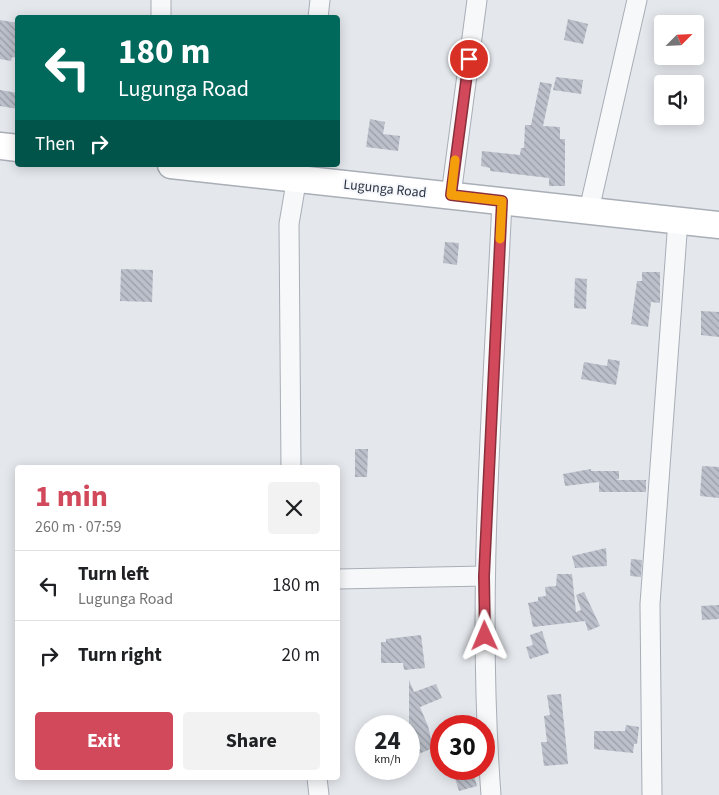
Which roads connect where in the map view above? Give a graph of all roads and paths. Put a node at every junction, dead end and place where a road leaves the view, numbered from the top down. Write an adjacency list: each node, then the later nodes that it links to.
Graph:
1 (162, 0): 5 (street)
2 (320, 0): 6 (street)
3 (477, 0): 11 (street)
4 (637, 0): 13 (street)
5 (161, 15)
6 (318, 15)
7 (0, 146): 8 (street)
8 (15, 148)
9 (207, 167): 10 (street, Lugunga Road)
10 (298, 172): 11 (street, Lugunga Road); 16 (street)
11 (451, 195): 12 (street, Lugunga Road)
12 (502, 201): 13 (street, Lugunga Road); 17 (street)
13 (589, 210): 14 (street, Lugunga Road)
14 (678, 220): 15 (street, Lugunga Road); 22 (street)
15 (719, 225)
16 (291, 465)
17 (484, 576): 18 (street); 21 (street)
18 (340, 579)
19 (317, 780): 20 (street)
20 (319, 795)
21 (491, 795)
22 (652, 795)

